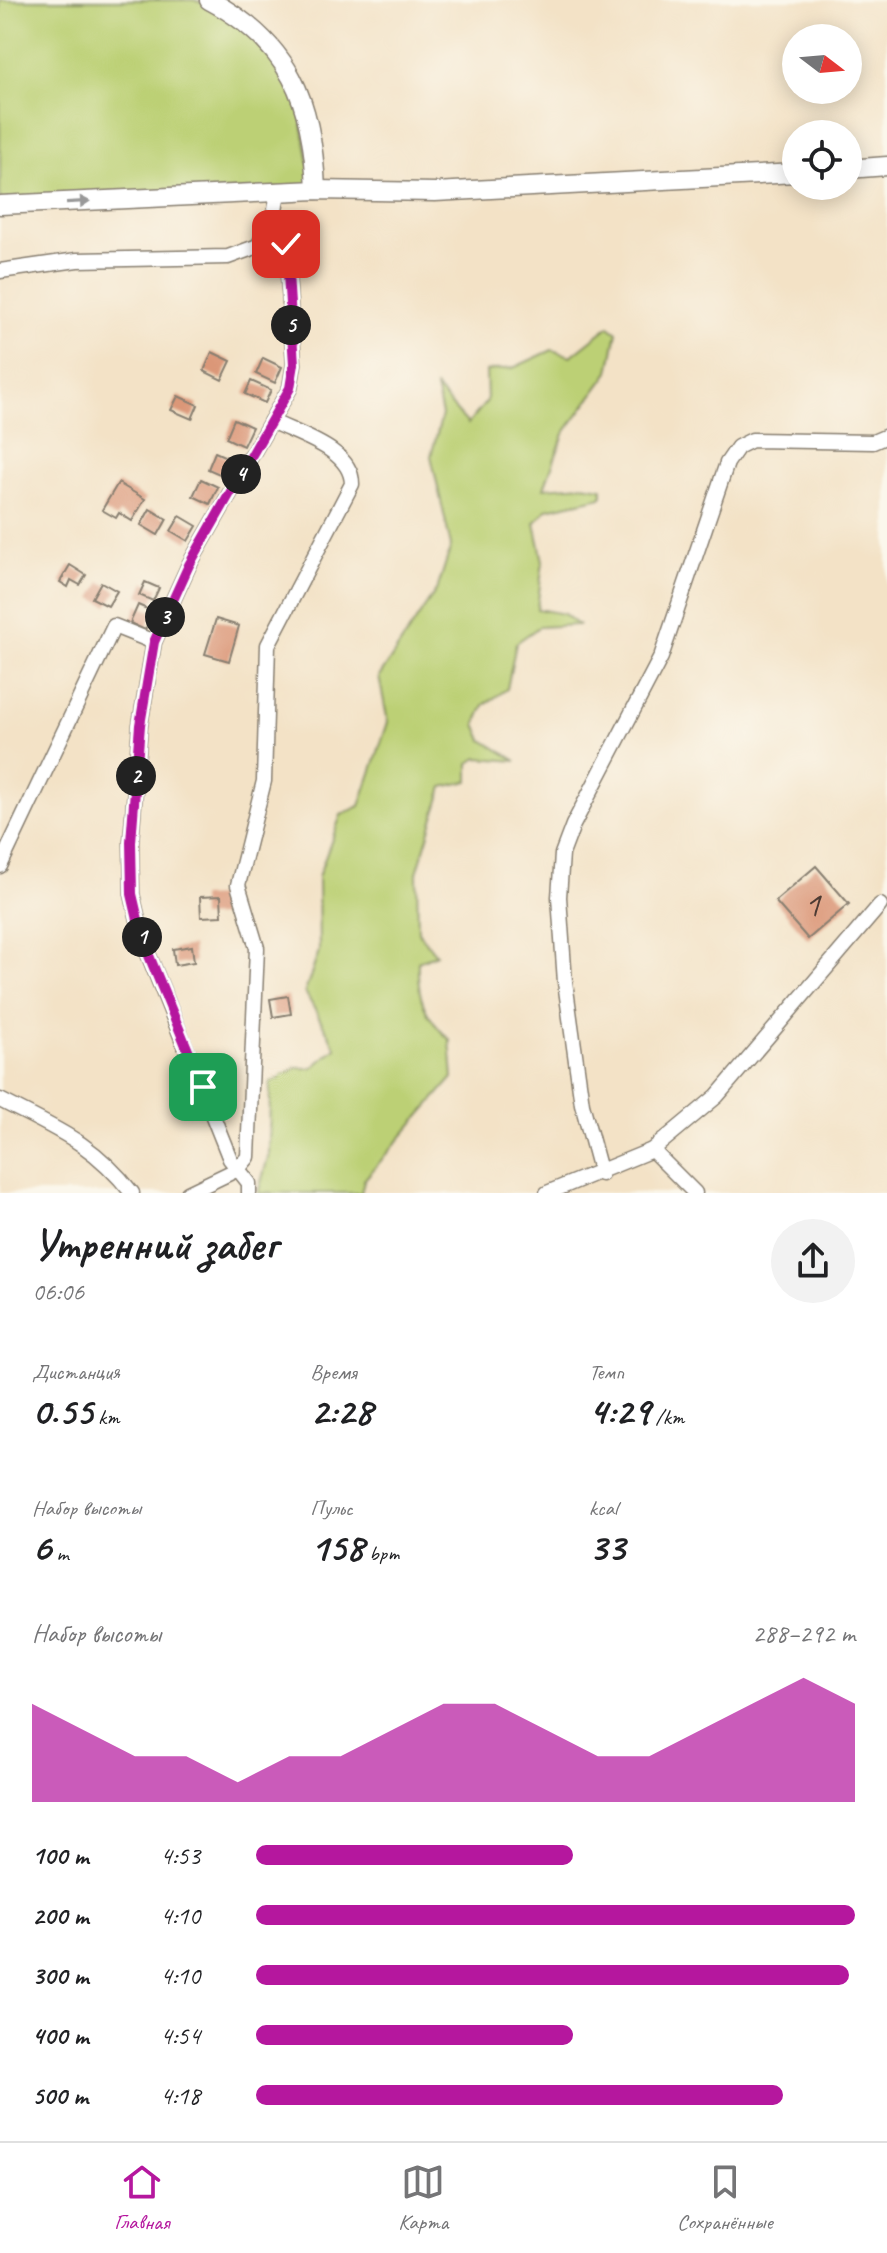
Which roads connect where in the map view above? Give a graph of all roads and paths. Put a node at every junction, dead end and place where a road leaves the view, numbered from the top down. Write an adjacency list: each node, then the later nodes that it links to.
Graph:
1 (209, 0): 5 (main road)
2 (887, 166): 3 (main road)
3 (862, 168)
4 (782, 174): 5 (main road)
5 (316, 190): 6 (main road)
6 (278, 192): 7 (main road, one-way to 6); 8 (street)
7 (0, 205)
8 (274, 216): 9 (street); 10 (street)
9 (0, 271)
10 (271, 421): 12 (street); 17 (street)
11 (887, 436): 18 (street)
12 (154, 642): 13 (street); 17 (street)
13 (0, 866)
14 (880, 905): 16 (street)
15 (0, 1100): 20 (street)
16 (652, 1150): 18 (street); 19 (street)
17 (238, 1169): 21 (street); 22 (street)
18 (601, 1174): 23 (street)
19 (691, 1191)
20 (132, 1193)
21 (188, 1193)
22 (249, 1193)
23 (547, 1193)

